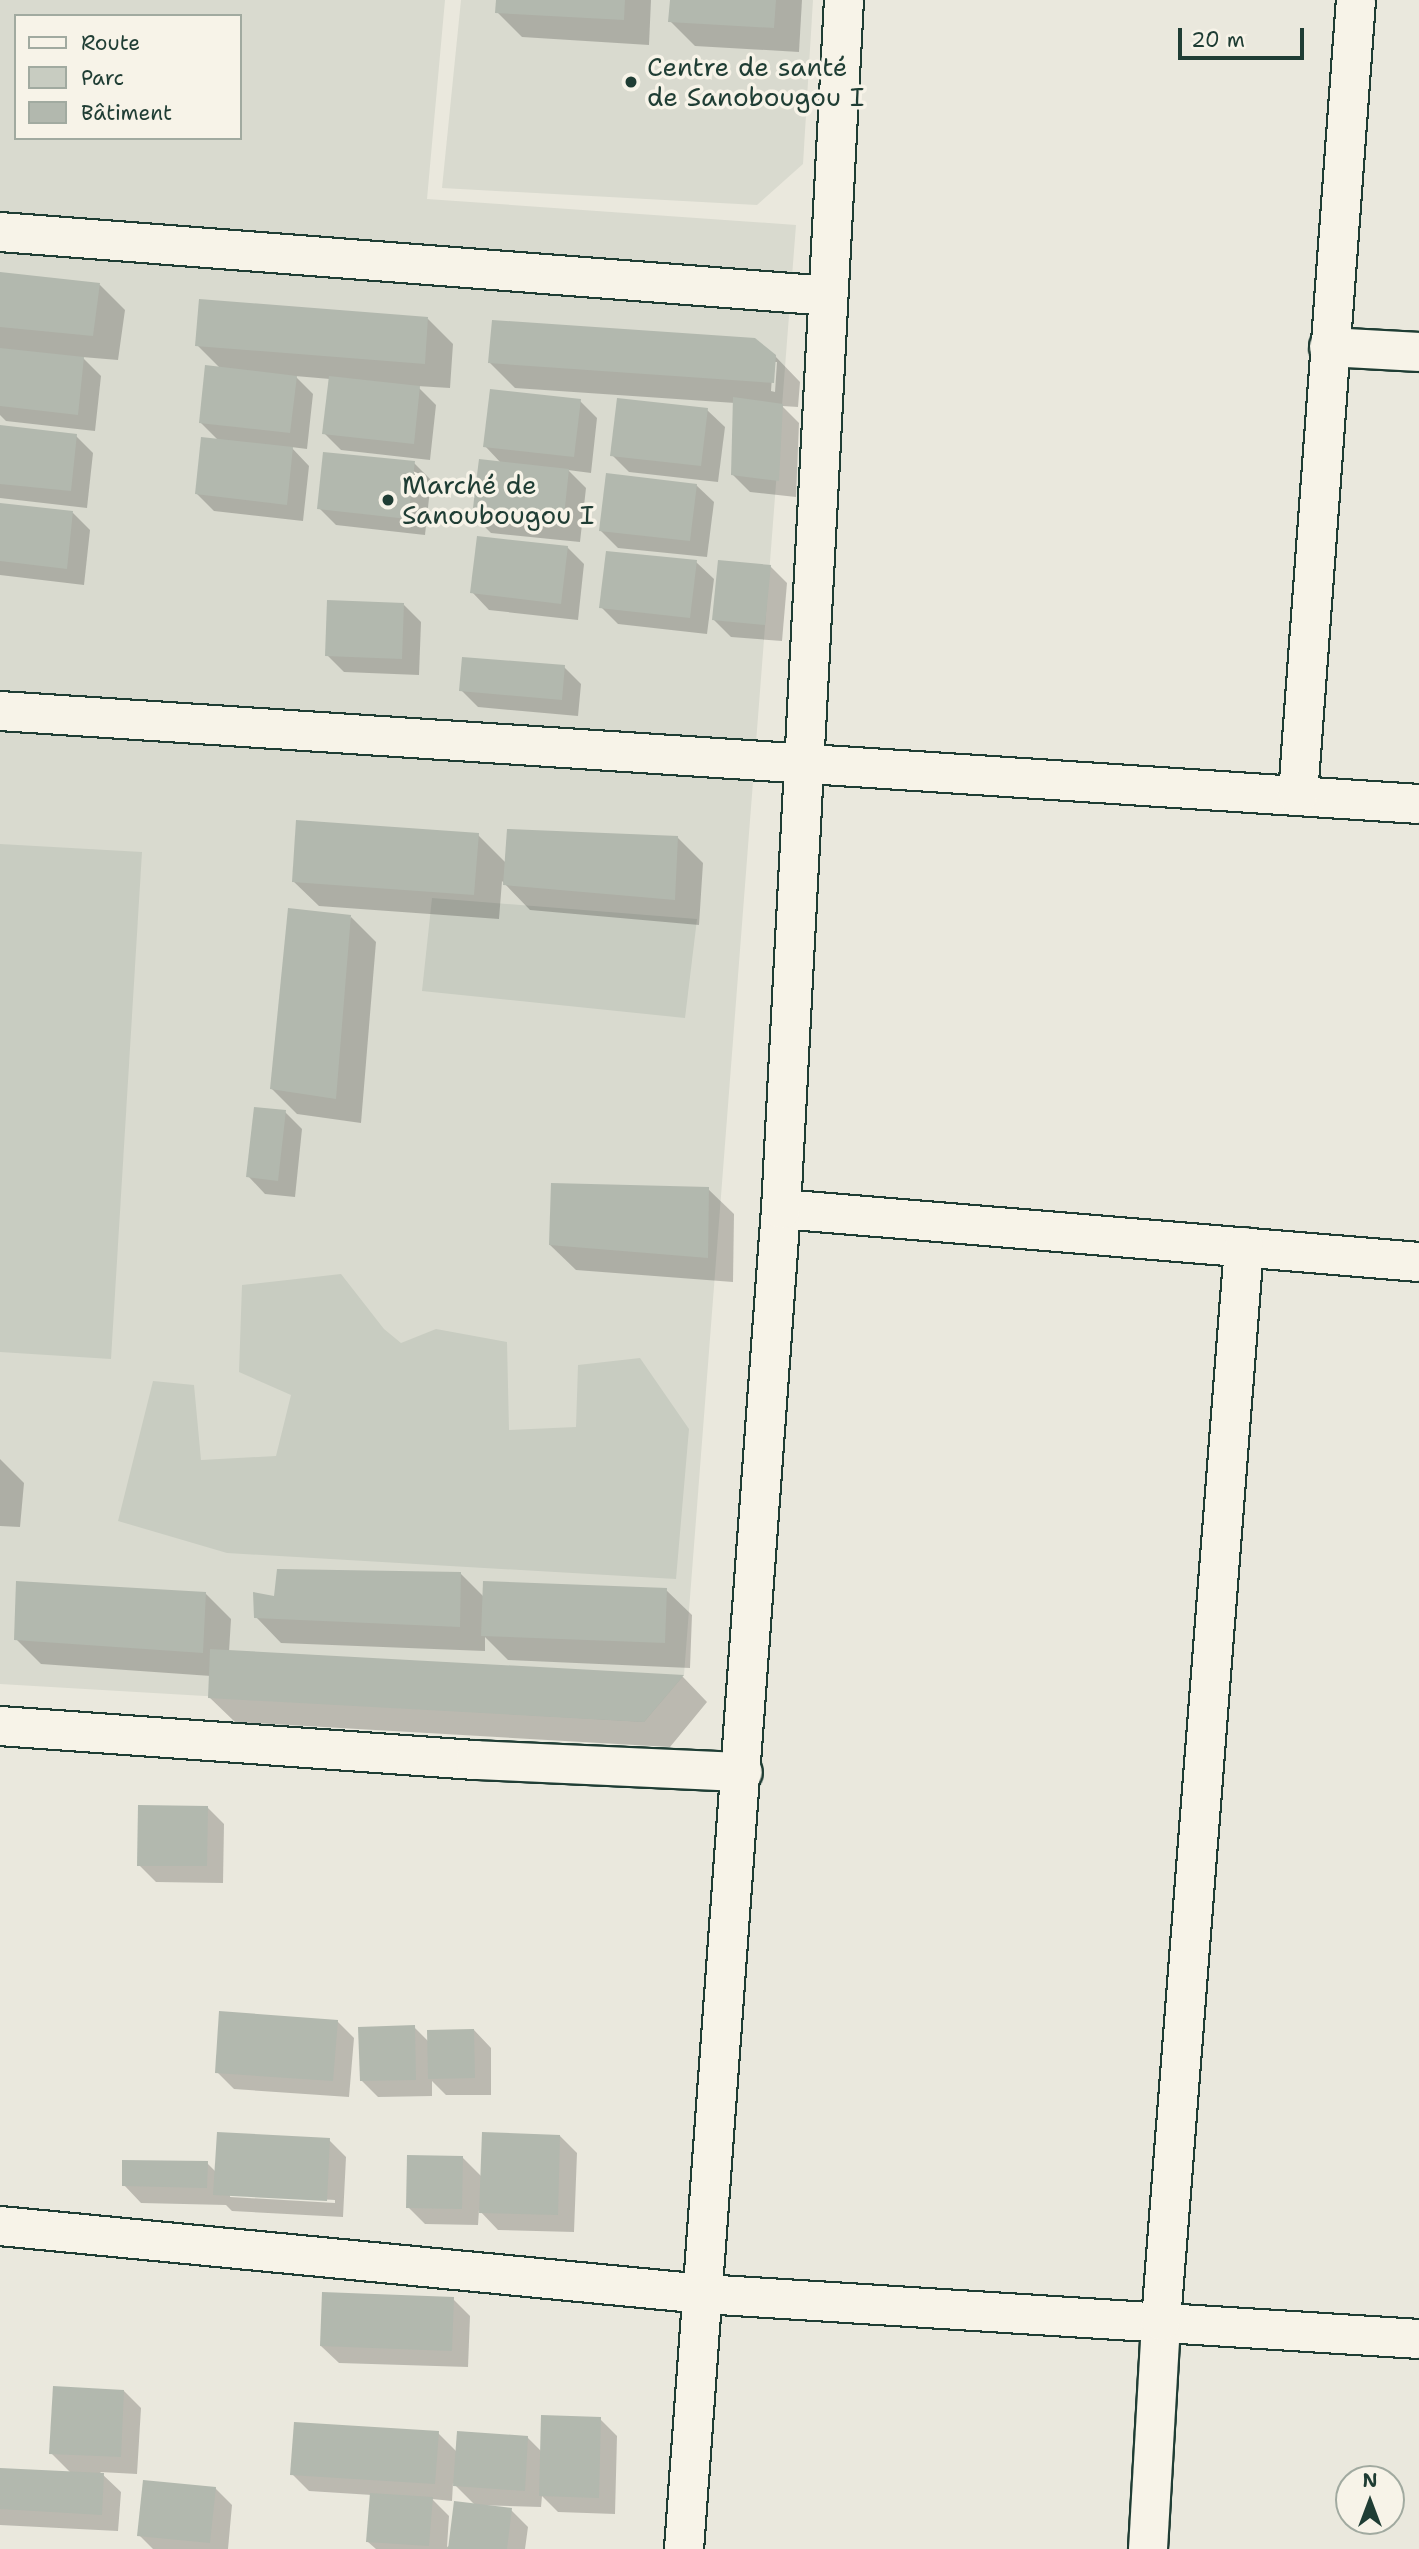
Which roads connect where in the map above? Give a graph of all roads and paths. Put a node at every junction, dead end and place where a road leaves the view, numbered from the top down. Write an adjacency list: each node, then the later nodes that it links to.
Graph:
1 (844, 0): 4 (street)
2 (1356, 0): 5 (street)
3 (0, 232): 4 (street)
4 (829, 296): 8 (street)
5 (1329, 347): 6 (street); 9 (street)
6 (1419, 352)
7 (0, 711): 8 (street)
8 (805, 762): 9 (street); 11 (street)
9 (1298, 795): 10 (street)
10 (1419, 804)
11 (780, 1209): 12 (street); 15 (street)
12 (1244, 1247): 13 (street); 18 (street)
13 (1419, 1262)
14 (0, 1726): 15 (street)
15 (743, 1772): 17 (street)
16 (0, 2225): 17 (street)
17 (704, 2294): 18 (street); 20 (street)
18 (1161, 2321): 19 (street); 21 (street)
19 (1419, 2339)
20 (684, 2549)
21 (1148, 2549)

